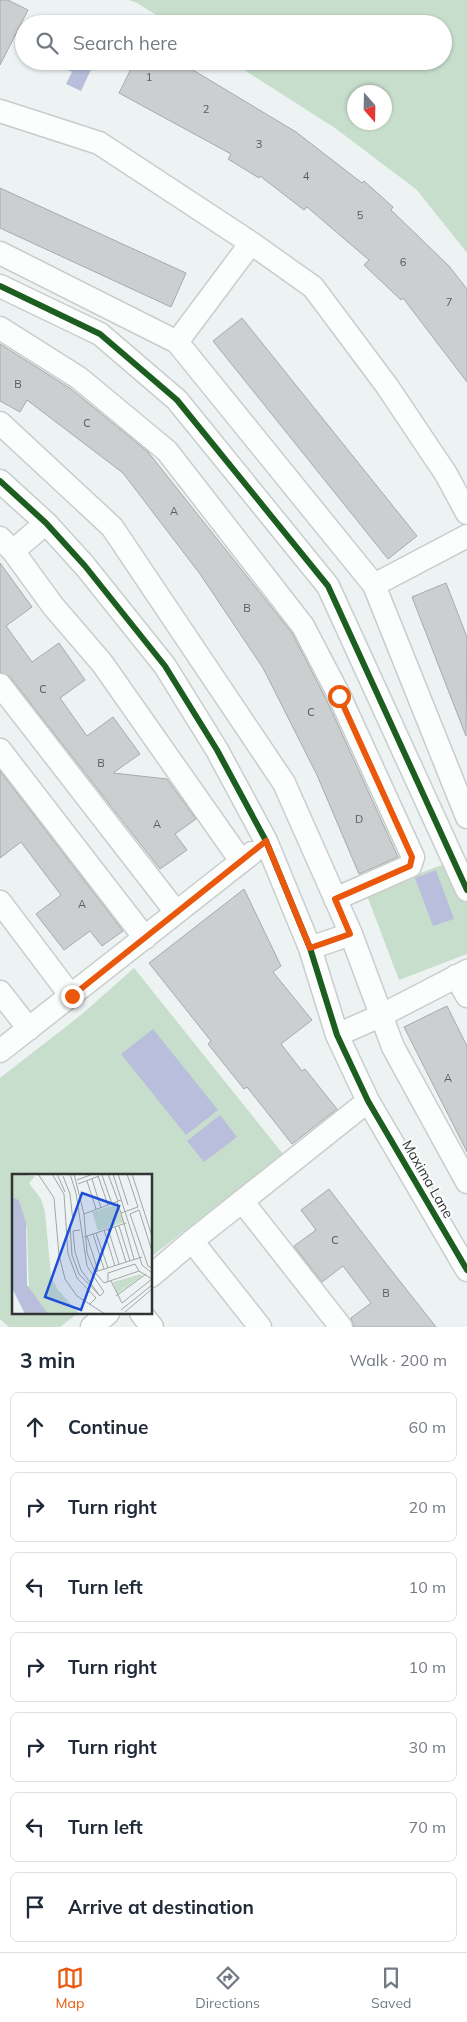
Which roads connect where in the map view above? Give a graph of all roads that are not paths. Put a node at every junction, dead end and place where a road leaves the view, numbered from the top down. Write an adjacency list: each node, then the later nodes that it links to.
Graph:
1 (0, 111): 2 (street)
2 (251, 243): 6 (street); 9 (street)
3 (0, 253): 6 (street)
4 (0, 286): 19 (street)
5 (0, 328): 20 (street)
6 (177, 342): 13 (street)
7 (0, 423): 20 (street)
8 (0, 481): 10 (street, Maxima Lane)
9 (467, 513)
10 (46, 523): 12 (street); 17 (street, Maxima Lane)
11 (467, 536): 13 (street)
12 (7, 545): 18 (street)
13 (374, 585): 16 (street)
14 (0, 685): 22 (street)
15 (0, 750): 24 (street)
16 (467, 817)
17 (266, 841): 18 (street); 25 (street, Maxima Lane)
18 (241, 861): 22 (street)
19 (467, 890)
20 (335, 899): 23 (street)
21 (0, 902): 28 (street)
22 (176, 912): 24 (street)
23 (350, 934): 25 (street); 30 (street)
24 (145, 938): 28 (street)
25 (310, 948): 32 (street, Maxima Lane)
26 (462, 973): 29 (street); 30 (street)
27 (0, 992): 31 (street)
28 (72, 996): 31 (street)
29 (467, 996)
30 (380, 1016): 32 (street); 35 (street)
31 (28, 1029): 33 (street)
32 (337, 1035): 34 (street, Maxima Lane)
33 (0, 1051)
34 (368, 1101): 36 (street); 38 (street, Maxima Lane)
35 (467, 1182)
36 (242, 1201): 37 (street); 45 (street)
37 (192, 1241): 39 (street); 44 (street)
38 (467, 1270)
39 (152, 1275)
40 (107, 1314): 42 (street)
41 (142, 1314): 43 (street)
42 (92, 1327)
43 (152, 1327)
44 (260, 1327)
45 (341, 1327)

